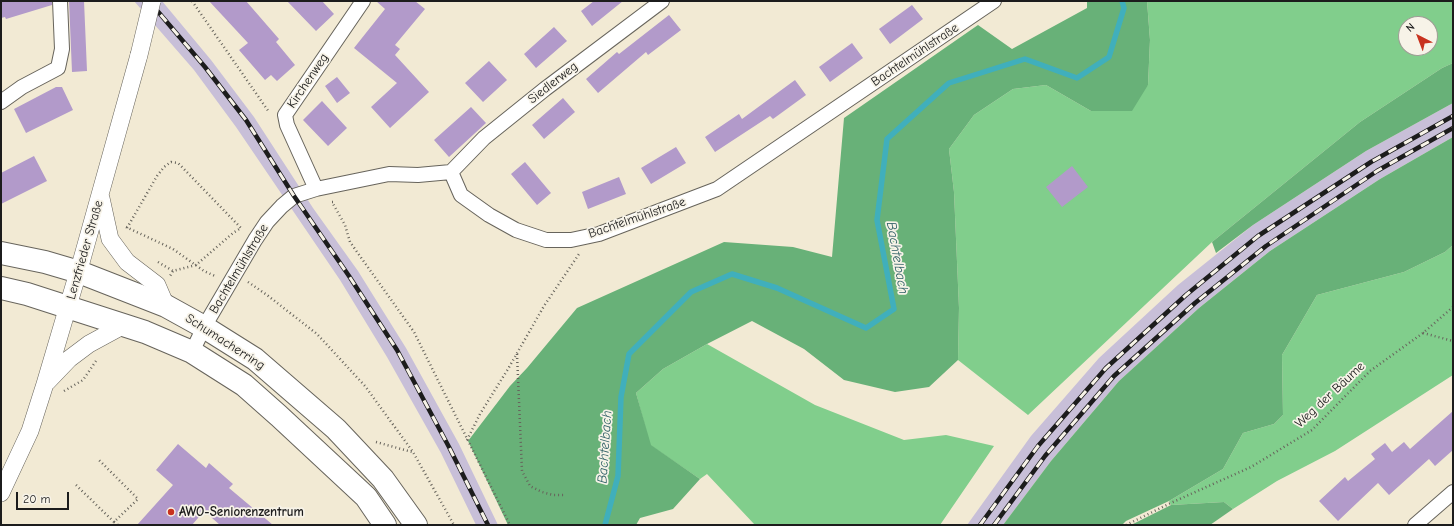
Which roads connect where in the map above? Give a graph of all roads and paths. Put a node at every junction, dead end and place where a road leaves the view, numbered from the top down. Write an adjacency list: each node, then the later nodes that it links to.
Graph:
1 (60, 1): 7 (street)
2 (152, 1): 11 (street, Lenzfrieder Straße, bridge)
3 (192, 1): 8 (path)
4 (363, 1): 8 (street, Kirchenweg)
5 (662, 1): 9 (street, Siedlerweg)
6 (994, 1): 15 (street, Bachtelmühlstraße)
7 (1, 102)
8 (286, 115): 10 (street, Kirchenweg)
9 (451, 172): 10 (street, Bachtelmühlstraße); 15 (street, Bachtelmühlstraße)
10 (316, 189): 21 (street, Bachtelmühlstraße)
11 (100, 195): 20 (street, Lenzfrieder Straße); 24 (street)
12 (338, 200): 36 (path)
13 (122, 224): 14 (path)
14 (127, 228): 18 (path); 18 (path)
15 (599, 234): 32 (path)
16 (1, 253): 20 (main road, Schumacherring)
17 (155, 260): 19 (path)
18 (196, 265): 19 (path); 21 (path)
19 (173, 271): 22 (path)
20 (79, 272): 24 (main road, Schumacherring); 25 (street, Lenzfrieder Straße)
21 (235, 274): 28 (street, Bachtelmühlstraße); 46 (path)
22 (170, 277)
23 (1, 288): 25 (main road, Schumacherring)
24 (166, 306): 28 (main road, Schumacherring)
25 (68, 307): 27 (main road, Schumacherring); 35 (street, Lenzfrieder Straße)
26 (1453, 307): 29 (path, Weg der Bäume)
27 (124, 326): 31 (main road, Schumacherring); 35 (street)
28 (204, 327): 31 (street, Bachtelmühlstraße); 45 (main road, Schumacherring)
29 (1423, 332): 30 (path); 48 (path, Weg der Bäume)
30 (1453, 341)
31 (192, 352): 44 (main road, Schumacherring)
32 (517, 354): 36 (path); 41 (path)
33 (96, 361): 34 (path)
34 (83, 380)
35 (45, 384): 40 (street, Lenzfrieder Straße)
36 (467, 440): 47 (path)
37 (99, 460): 42 (path)
38 (76, 485): 42 (path)
39 (1453, 492): 49 (street)
40 (1, 493)
41 (564, 495)
42 (114, 522): 43 (path)
43 (118, 525)
44 (385, 525)
45 (416, 525)
46 (454, 525)
47 (510, 525)
48 (1127, 525)
49 (1415, 525)

